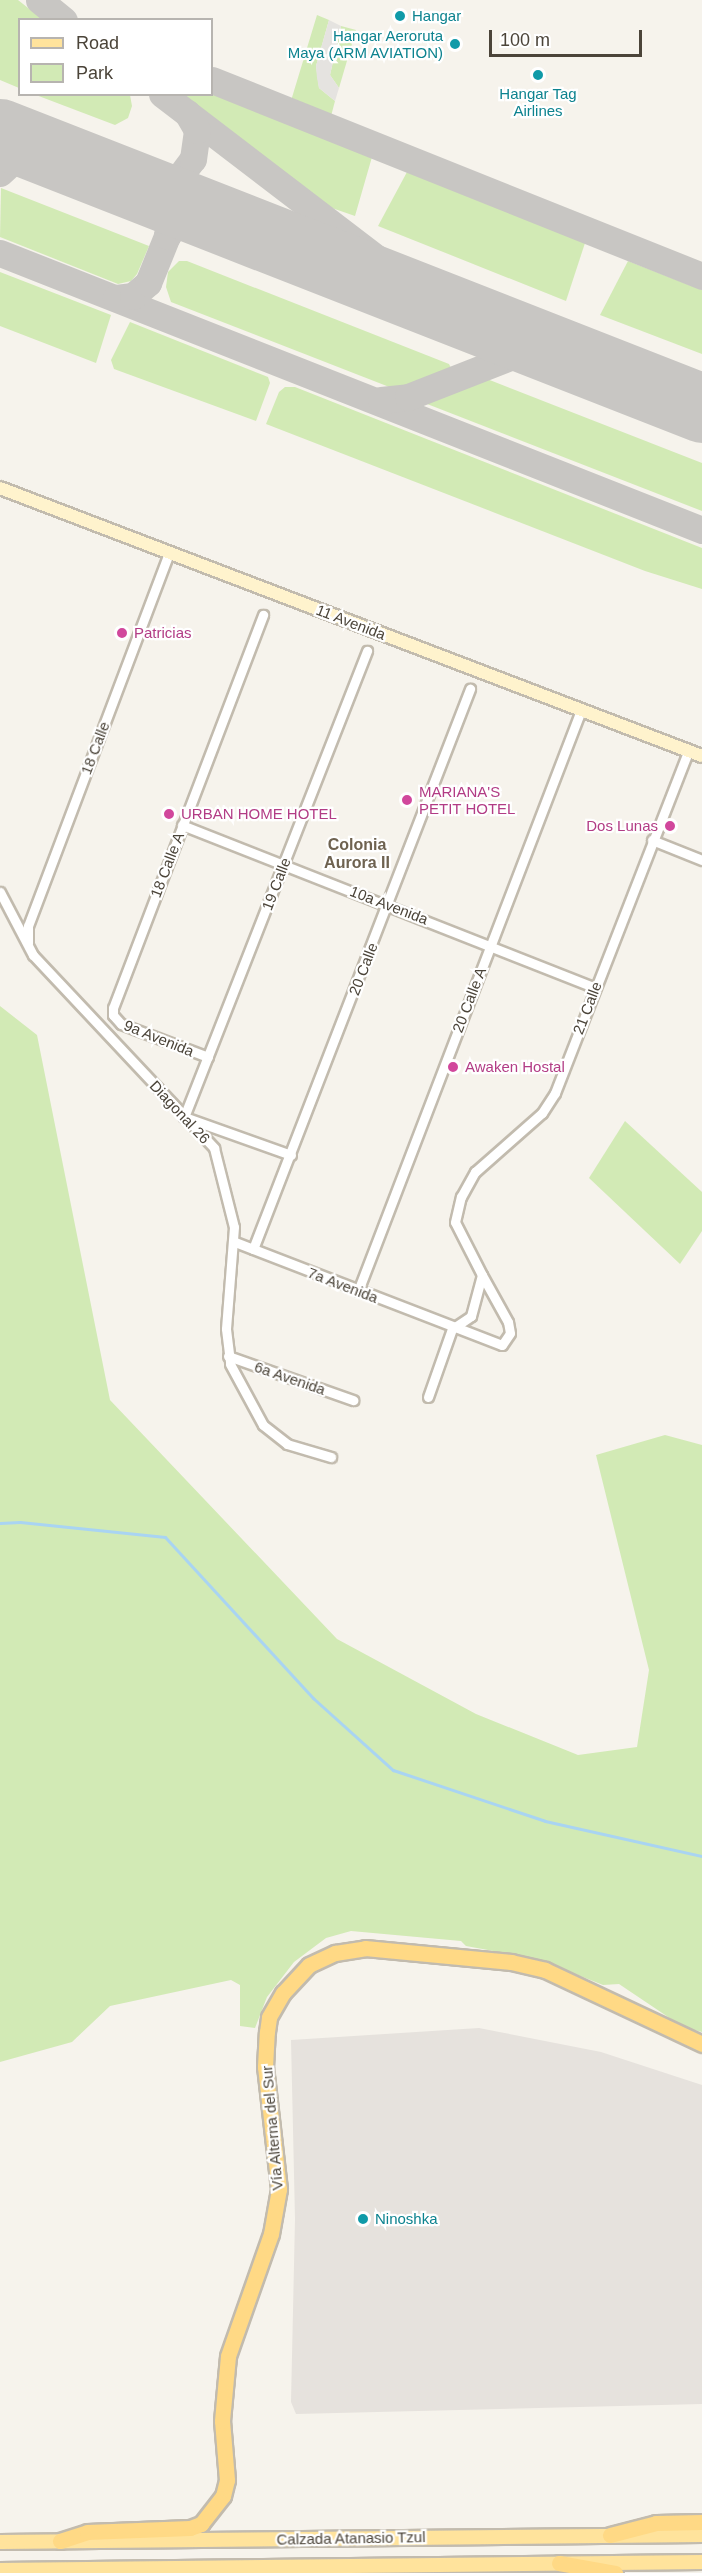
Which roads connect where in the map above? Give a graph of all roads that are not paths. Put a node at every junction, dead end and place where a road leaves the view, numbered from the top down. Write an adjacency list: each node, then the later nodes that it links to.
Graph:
1 (0, 488): 2 (main road, 11 Avenida)
2 (169, 552): 6 (main road, 11 Avenida); 16 (street, 18 Calle)
3 (263, 615): 9 (street, 18 Calle A)
4 (367, 651): 12 (street, 19 Calle)
5 (471, 689): 14 (street, 20 Calle)
6 (581, 710): 7 (main road, 11 Avenida); 15 (street, 20 Calle A)
7 (688, 751): 8 (main road, 11 Avenida); 10 (street, 21 Calle)
8 (702, 756)
9 (182, 825): 12 (street, 10a Avenida); 18 (street, 18 Calle A)
10 (651, 840): 11 (street); 17 (street, 21 Calle)
11 (702, 860)
12 (283, 864): 14 (street, 10a Avenida); 19 (street, 19 Calle)
13 (0, 892): 16 (street, Diagonal 26)
14 (388, 904): 15 (street, 10a Avenida); 21 (street, 20 Calle)
15 (490, 944): 17 (street, 10a Avenida); 25 (street, 20 Calle A)
16 (28, 946): 20 (street, Diagonal 26)
17 (595, 988): 24 (street, 21 Calle)
18 (113, 1015): 19 (street, 9a Avenida)
19 (208, 1057): 20 (street, 19 Calle)
20 (184, 1117): 21 (street); 22 (street, Diagonal 26)
21 (291, 1155): 23 (street, 20 Calle)
22 (235, 1242): 23 (street, 7a Avenida); 27 (street, Diagonal 26)
23 (253, 1249): 25 (street, 7a Avenida)
24 (482, 1275): 26 (street); 26 (street, 21 Calle)
25 (358, 1291): 26 (street, 7a Avenida)
26 (452, 1329): 28 (street)
27 (228, 1356): 29 (street, 6a Avenida); 30 (street, Diagonal 26)
28 (428, 1397)
29 (353, 1400)
30 (331, 1457)
31 (702, 2044): 35 (highway, Vía Alterna del Sur)
32 (702, 2522): 33 (highway)
33 (610, 2535): 34 (main road, Calzada Atanasio Tzul); 35 (main road, Calzada Atanasio Tzul)
34 (702, 2535)
35 (60, 2541): 36 (main road, Calzada Atanasio Tzul)
36 (0, 2542)
37 (702, 2562): 38 (main road, Calzada Atanasio Tzul)
38 (559, 2563): 39 (main road, Calzada Atanasio Tzul); 40 (highway)
39 (0, 2570)
40 (615, 2573)

